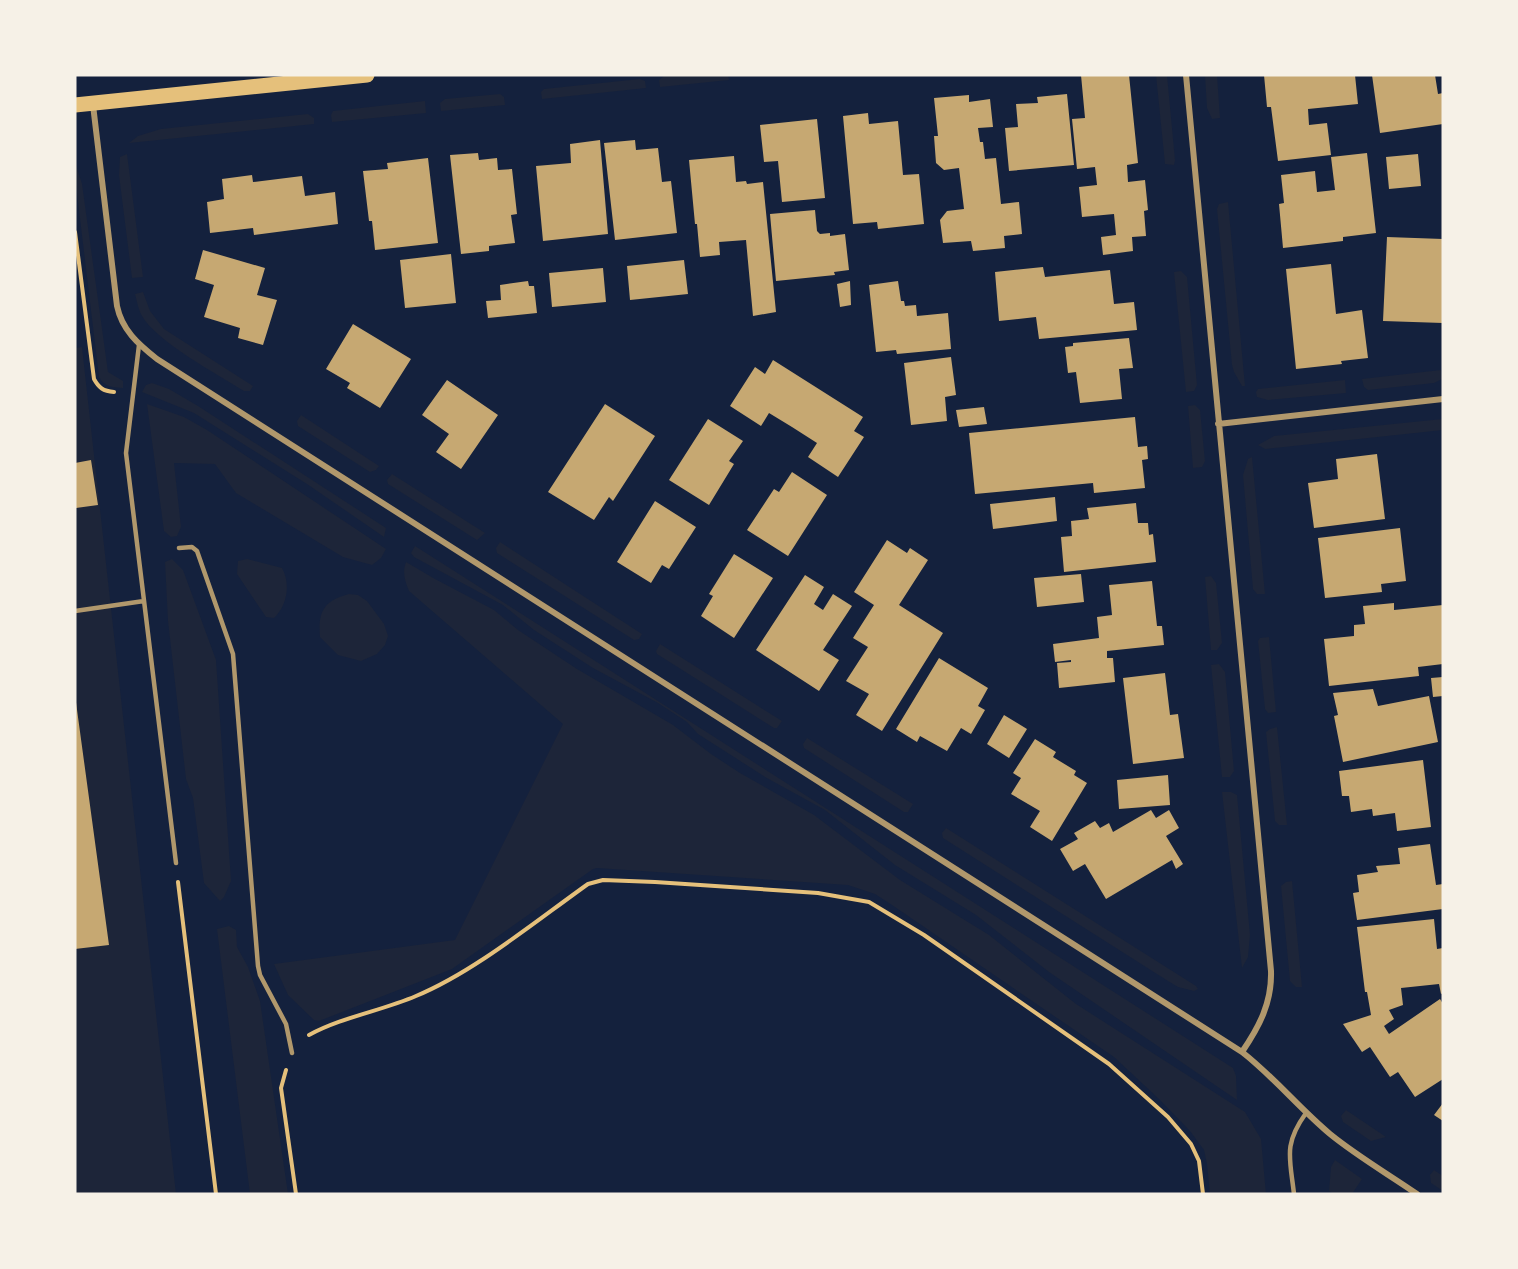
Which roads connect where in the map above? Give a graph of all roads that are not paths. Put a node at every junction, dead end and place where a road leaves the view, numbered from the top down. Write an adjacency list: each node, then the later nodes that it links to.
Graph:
1 (367, 75): 3 (main road)
2 (1186, 75): 7 (street)
3 (93, 103): 4 (main road); 5 (street)
4 (75, 105)
5 (139, 345): 9 (lane); 12 (street)
6 (1443, 399): 7 (street)
7 (1218, 424): 12 (street)
8 (179, 548): 13 (lane)
9 (144, 601): 10 (lane); 11 (lane)
10 (75, 611)
11 (176, 864)
12 (1242, 1052): 14 (street)
13 (292, 1053)
14 (1306, 1113): 15 (lane); 16 (street)
15 (1294, 1194)
16 (1417, 1194)

